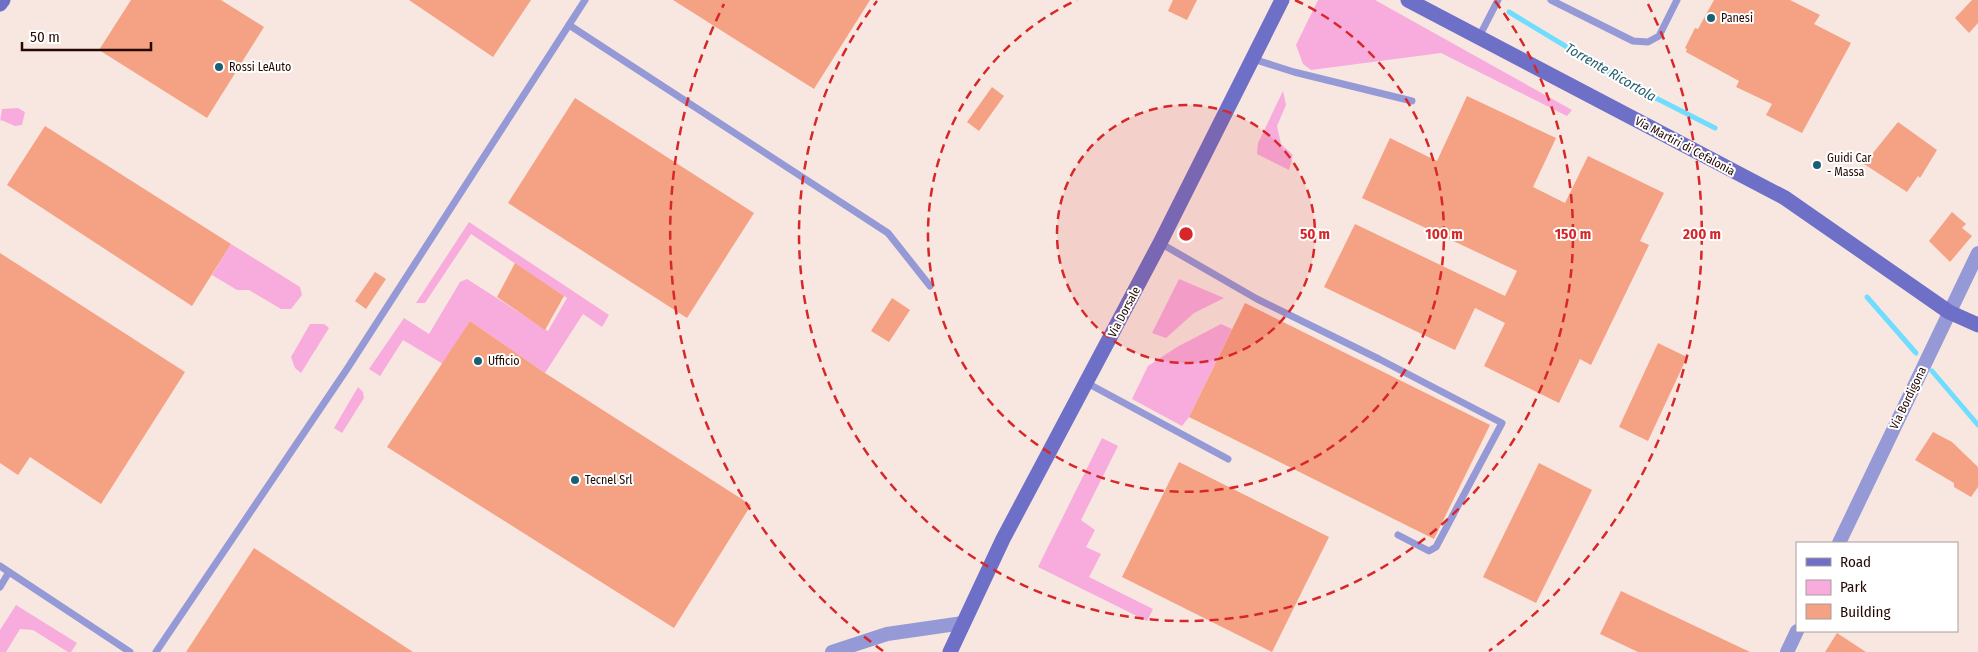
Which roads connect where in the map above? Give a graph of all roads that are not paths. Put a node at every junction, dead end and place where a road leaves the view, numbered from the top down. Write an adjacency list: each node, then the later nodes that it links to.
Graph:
1 (2, 0): 8 (street)
2 (585, 0): 9 (lane)
3 (1282, 0): 11 (street, Via Dorsale)
4 (1408, 0): 10 (street, Via Martiri di Cefalonia)
5 (1498, 0): 10 (lane)
6 (1551, 0): 7 (lane)
7 (1676, 0)
8 (0, 4)
9 (569, 25): 15 (lane); 28 (lane)
10 (1479, 37): 16 (street, Via Martiri di Cefalonia)
11 (1252, 59): 12 (lane); 13 (street, Via Dorsale)
12 (1412, 101)
13 (1160, 243): 18 (street, Via Dorsale); 20 (lane)
14 (1978, 253): 16 (street, Via Bordigona)
15 (930, 286)
16 (1949, 312): 17 (street, Via Martiri di Cefalonia); 21 (street, Via Bordigona)
17 (1978, 325)
18 (1086, 383): 19 (lane); 25 (street, Via Dorsale)
19 (1228, 459)
20 (1398, 535)
21 (1839, 542)
22 (0, 566): 23 (lane)
23 (9, 572): 24 (lane); 27 (lane)
24 (0, 587)
25 (963, 623): 29 (street); 30 (street, Via Dorsale)
26 (1797, 632): 31 (street)
27 (130, 652)
28 (156, 652)
29 (832, 652)
30 (950, 652)
31 (1787, 652)

